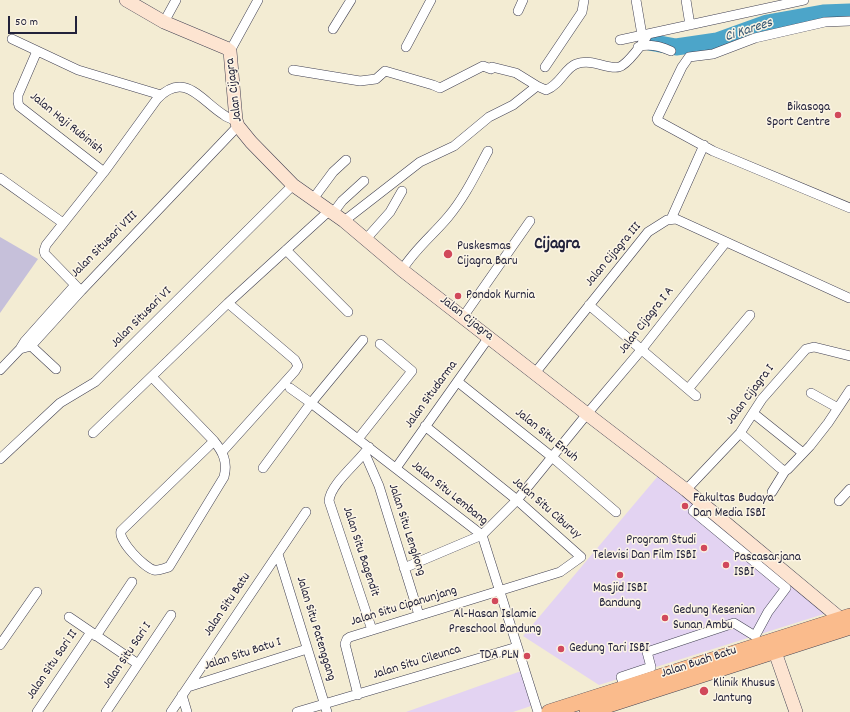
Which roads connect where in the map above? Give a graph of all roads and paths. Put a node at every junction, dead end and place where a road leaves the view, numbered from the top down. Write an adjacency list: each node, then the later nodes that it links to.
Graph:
1 (126, 0): 13 (street, Jalan Cijagra)
2 (176, 0): 13 (street)
3 (258, 0): 22 (street)
4 (351, 0): 15 (street)
5 (431, 0): 19 (street)
6 (523, 0): 11 (street)
7 (584, 0): 23 (street)
8 (636, 0): 18 (street)
9 (686, 0): 14 (street)
10 (804, 0): 14 (street)
11 (518, 12)
12 (850, 21): 28 (street)
13 (164, 22): 22 (street, Jalan Cijagra)
14 (690, 26): 18 (street)
15 (333, 29)
16 (12, 39): 20 (street)
17 (620, 40): 18 (street)
18 (643, 40): 21 (street); 25 (street)
19 (406, 47)
20 (37, 50): 26 (street); 31 (street, Jalan Haji Rubinish)
21 (671, 51)
22 (231, 62): 27 (street, Jalan Cijagra)
23 (546, 67)
24 (293, 70): 25 (street)
25 (537, 86): 40 (street)
26 (161, 95): 27 (street); 31 (street, Jalan Situsari VIII)
27 (237, 123): 34 (street, Jalan Cijagra); 47 (street, Jalan Situsari VIII)
28 (704, 145): 37 (street); 39 (street)
29 (488, 151): 46 (street)
30 (346, 160): 36 (street)
31 (104, 172): 42 (street, Jalan Situsari VIII)
32 (0, 178): 42 (street)
33 (364, 181): 38 (street)
34 (293, 185): 36 (street, Jalan Cijagra); 83 (street, Jalan Situsari VI)
35 (402, 191): 43 (street)
36 (313, 199): 38 (street, Jalan Cijagra)
37 (850, 208)
38 (332, 212): 40 (street, Jalan Cijagra); 45 (street)
39 (671, 219): 44 (street); 50 (street, Jalan Cijagra III)
40 (344, 221): 43 (street, Jalan Cijagra)
41 (530, 221): 53 (street)
42 (63, 223): 47 (street, Jalan Situsari VIII)
43 (366, 239): 46 (street, Jalan Cijagra)
44 (726, 242): 48 (street); 58 (street, Jalan Cijagra I A)
45 (286, 250): 49 (street); 51 (street)
46 (402, 270): 53 (street, Jalan Cijagra)
47 (78, 288): 56 (street)
48 (850, 298)
49 (228, 303): 63 (street); 80 (street)
50 (589, 304): 58 (street); 62 (street, Jalan Cijagra III)
51 (348, 312)
52 (750, 315): 66 (street)
53 (463, 317): 54 (street, Jalan Cijagra)
54 (489, 337): 62 (street, Jalan Cijagra); 64 (street, Jalan Situdarma)
55 (363, 340): 70 (street)
56 (28, 344): 60 (street); 61 (street)
57 (380, 344): 77 (street)
58 (642, 349): 66 (street); 73 (street, Jalan Cijagra I A)
59 (850, 356): 72 (street, Jalan Cijagra I)
60 (56, 369)
61 (0, 370)
62 (535, 373): 73 (street, Jalan Cijagra)
63 (152, 377): 75 (street); 78 (street)
64 (458, 382): 74 (street, Jalan Situdarma); 82 (street, Jalan Situ Emuh)
65 (290, 388): 70 (street, Jalan Situ Lembang)
66 (688, 389): 69 (street)
67 (850, 390): 71 (street)
68 (811, 393): 71 (street)
69 (696, 396)
70 (311, 403): 77 (street, Jalan Situ Lembang); 84 (street)
71 (838, 408): 81 (street)
72 (753, 413): 76 (street, Jalan Cijagra I); 81 (street)
73 (587, 414): 82 (street, Jalan Cijagra I A); 88 (street, Jalan Cijagra)
74 (425, 426): 85 (street, Jalan Situdarma); 90 (street, Jalan Situ Ciburuy)
75 (93, 433)
76 (740, 433): 86 (street); 88 (street, Jalan Cijagra I)
77 (358, 439): 79 (street, Jalan Situ Lembang)
78 (214, 441): 80 (street); 80 (street)
79 (367, 451): 85 (street, Jalan Situ Lembang); 97 (street, Jalan Situ Lengkong); 105 (street, Jalan Situ Bagendit)
80 (222, 452)
81 (803, 453): 86 (street)
82 (552, 457): 90 (street, Jalan Cijagra I A); 94 (street, Jalan Situ Emuh)
83 (0, 459)
84 (263, 468)
85 (396, 468): 95 (street, Jalan Situ Lembang)
86 (785, 471): 89 (street)
87 (850, 489): 91 (street)
88 (686, 490): 92 (street, Jalan Cijagra)
89 (772, 492)
90 (517, 500): 95 (street, Jalan Cijagra I A); 99 (street, Jalan Situ Ciburuy)
91 (839, 501)
92 (701, 502): 104 (street, Jalan Cijagra); 113 (street)
93 (306, 512): 96 (street, Jalan Situ Batu)
94 (616, 512)
95 (482, 535): 97 (street); 99 (street, Jalan Situ Lembang)
96 (278, 554): 110 (street, Jalan Situ Patenggang); 114 (street, Jalan Situ Batu)
97 (404, 568): 102 (street, Jalan Situ Lengkong)
98 (132, 582): 106 (street, Jalan Situ Sari II)
99 (500, 590): 102 (street, Jalan Situ Cipanunjang); 109 (street, Jalan Situ Lembang)
100 (37, 592): 107 (street)
101 (171, 615): 112 (street, Jalan Situ Sari I)
102 (419, 615): 105 (street, Jalan Situ Cipanunjang)
103 (69, 617): 106 (street)
104 (848, 622): 108 (main road, Jalan Buah Batu); 111 (main road, Jalan Buah Batu)
105 (372, 630): 116 (street, Jalan Situ Cipanunjang)
106 (94, 634): 112 (street); 118 (street, Jalan Situ Sari II)
107 (0, 644)
108 (758, 644): 111 (street); 113 (main road, Jalan Buah Batu)
109 (517, 647): 116 (street, Jalan Situ Cileunca); 123 (street, Jalan Situ Lembang)
110 (307, 649): 114 (street, Jalan Situ Batu I); 117 (street, Jalan Situ Patenggang)
111 (775, 652): 125 (main road, Jalan Buah Batu); 126 (street)
112 (138, 664): 119 (street, Jalan Situ Sari I)
113 (623, 682): 124 (main road, Jalan Buah Batu)
114 (188, 687): 115 (street, Jalan Situ Batu)
115 (182, 695): 120 (street, Jalan Situ Batu); 121 (street)
116 (358, 695): 117 (street, Jalan Situ Cileunca)
117 (326, 708): 122 (street, Jalan Situ Cileunca)
118 (38, 712)
119 (106, 712)
120 (171, 712)
121 (187, 712)
122 (297, 712)
123 (538, 712)
124 (549, 712)
125 (586, 712)
126 (796, 712)

